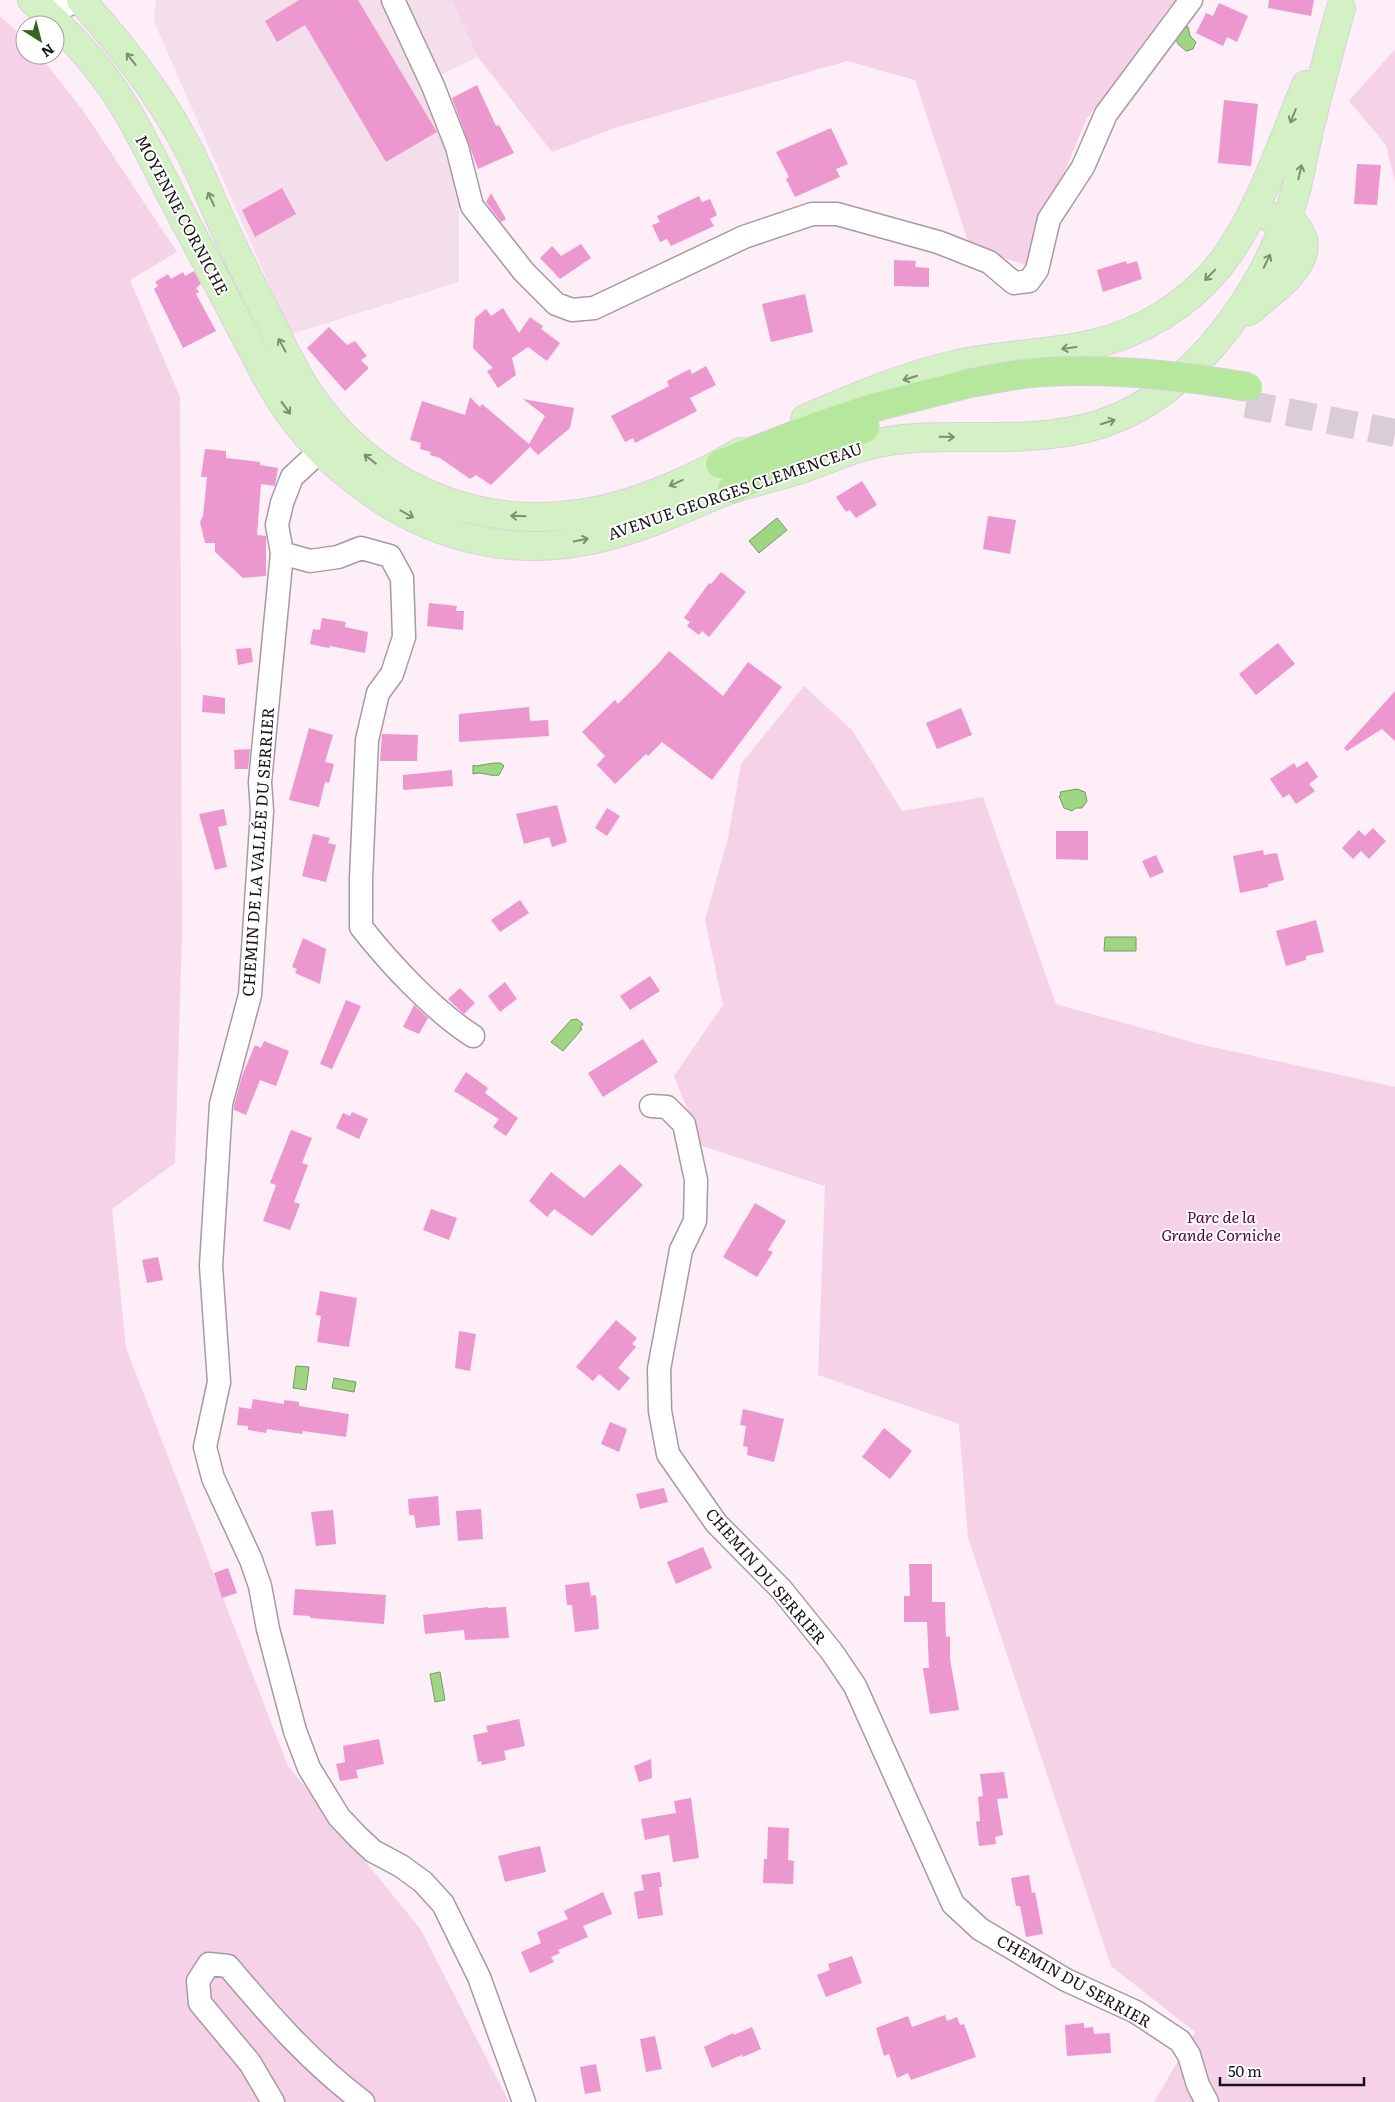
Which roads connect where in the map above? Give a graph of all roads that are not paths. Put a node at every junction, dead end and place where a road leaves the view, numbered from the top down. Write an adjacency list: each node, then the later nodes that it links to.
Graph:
1 (77, 0): 6 (street)
2 (81, 0): 9 (main road, MOYENNE CORNICHE, one-way to 2)
3 (393, 0): 4 (street)
4 (1191, 0)
5 (1342, 4): 7 (main road, AVENUE GEORGES CLEMENCEAU, one-way to 5); 8 (main road, AVENUE GEORGES CLEMENCEAU, one-way to 8)
6 (40, 7): 12 (main road, MOYENNE CORNICHE, one-way to 12)
7 (1286, 219): 8 (main road); 14 (main road, AVENUE GEORGES CLEMENCEAU, one-way to 7)
8 (1235, 244): 13 (main road, AVENUE GEORGES CLEMENCEAU, one-way to 13)
9 (305, 388): 13 (main road, AVENUE GEORGES CLEMENCEAU, one-way to 9)
10 (968, 392): 11 (highway, bridge); 13 (highway); 14 (highway)
11 (1247, 396)
12 (317, 446): 14 (main road, AVENUE GEORGES CLEMENCEAU, one-way to 14); 15 (street, CHEMIN DE LA VALLÉE DU SERRIER)
13 (720, 464)
14 (732, 489)
15 (282, 553): 16 (street); 20 (street, CHEMIN DE LA VALLÉE DU SERRIER)
16 (473, 1036)
17 (651, 1106): 21 (street, CHEMIN DU SERRIER)
18 (273, 2102): 19 (street)
19 (362, 2102)
20 (524, 2102)
21 (1207, 2102)

